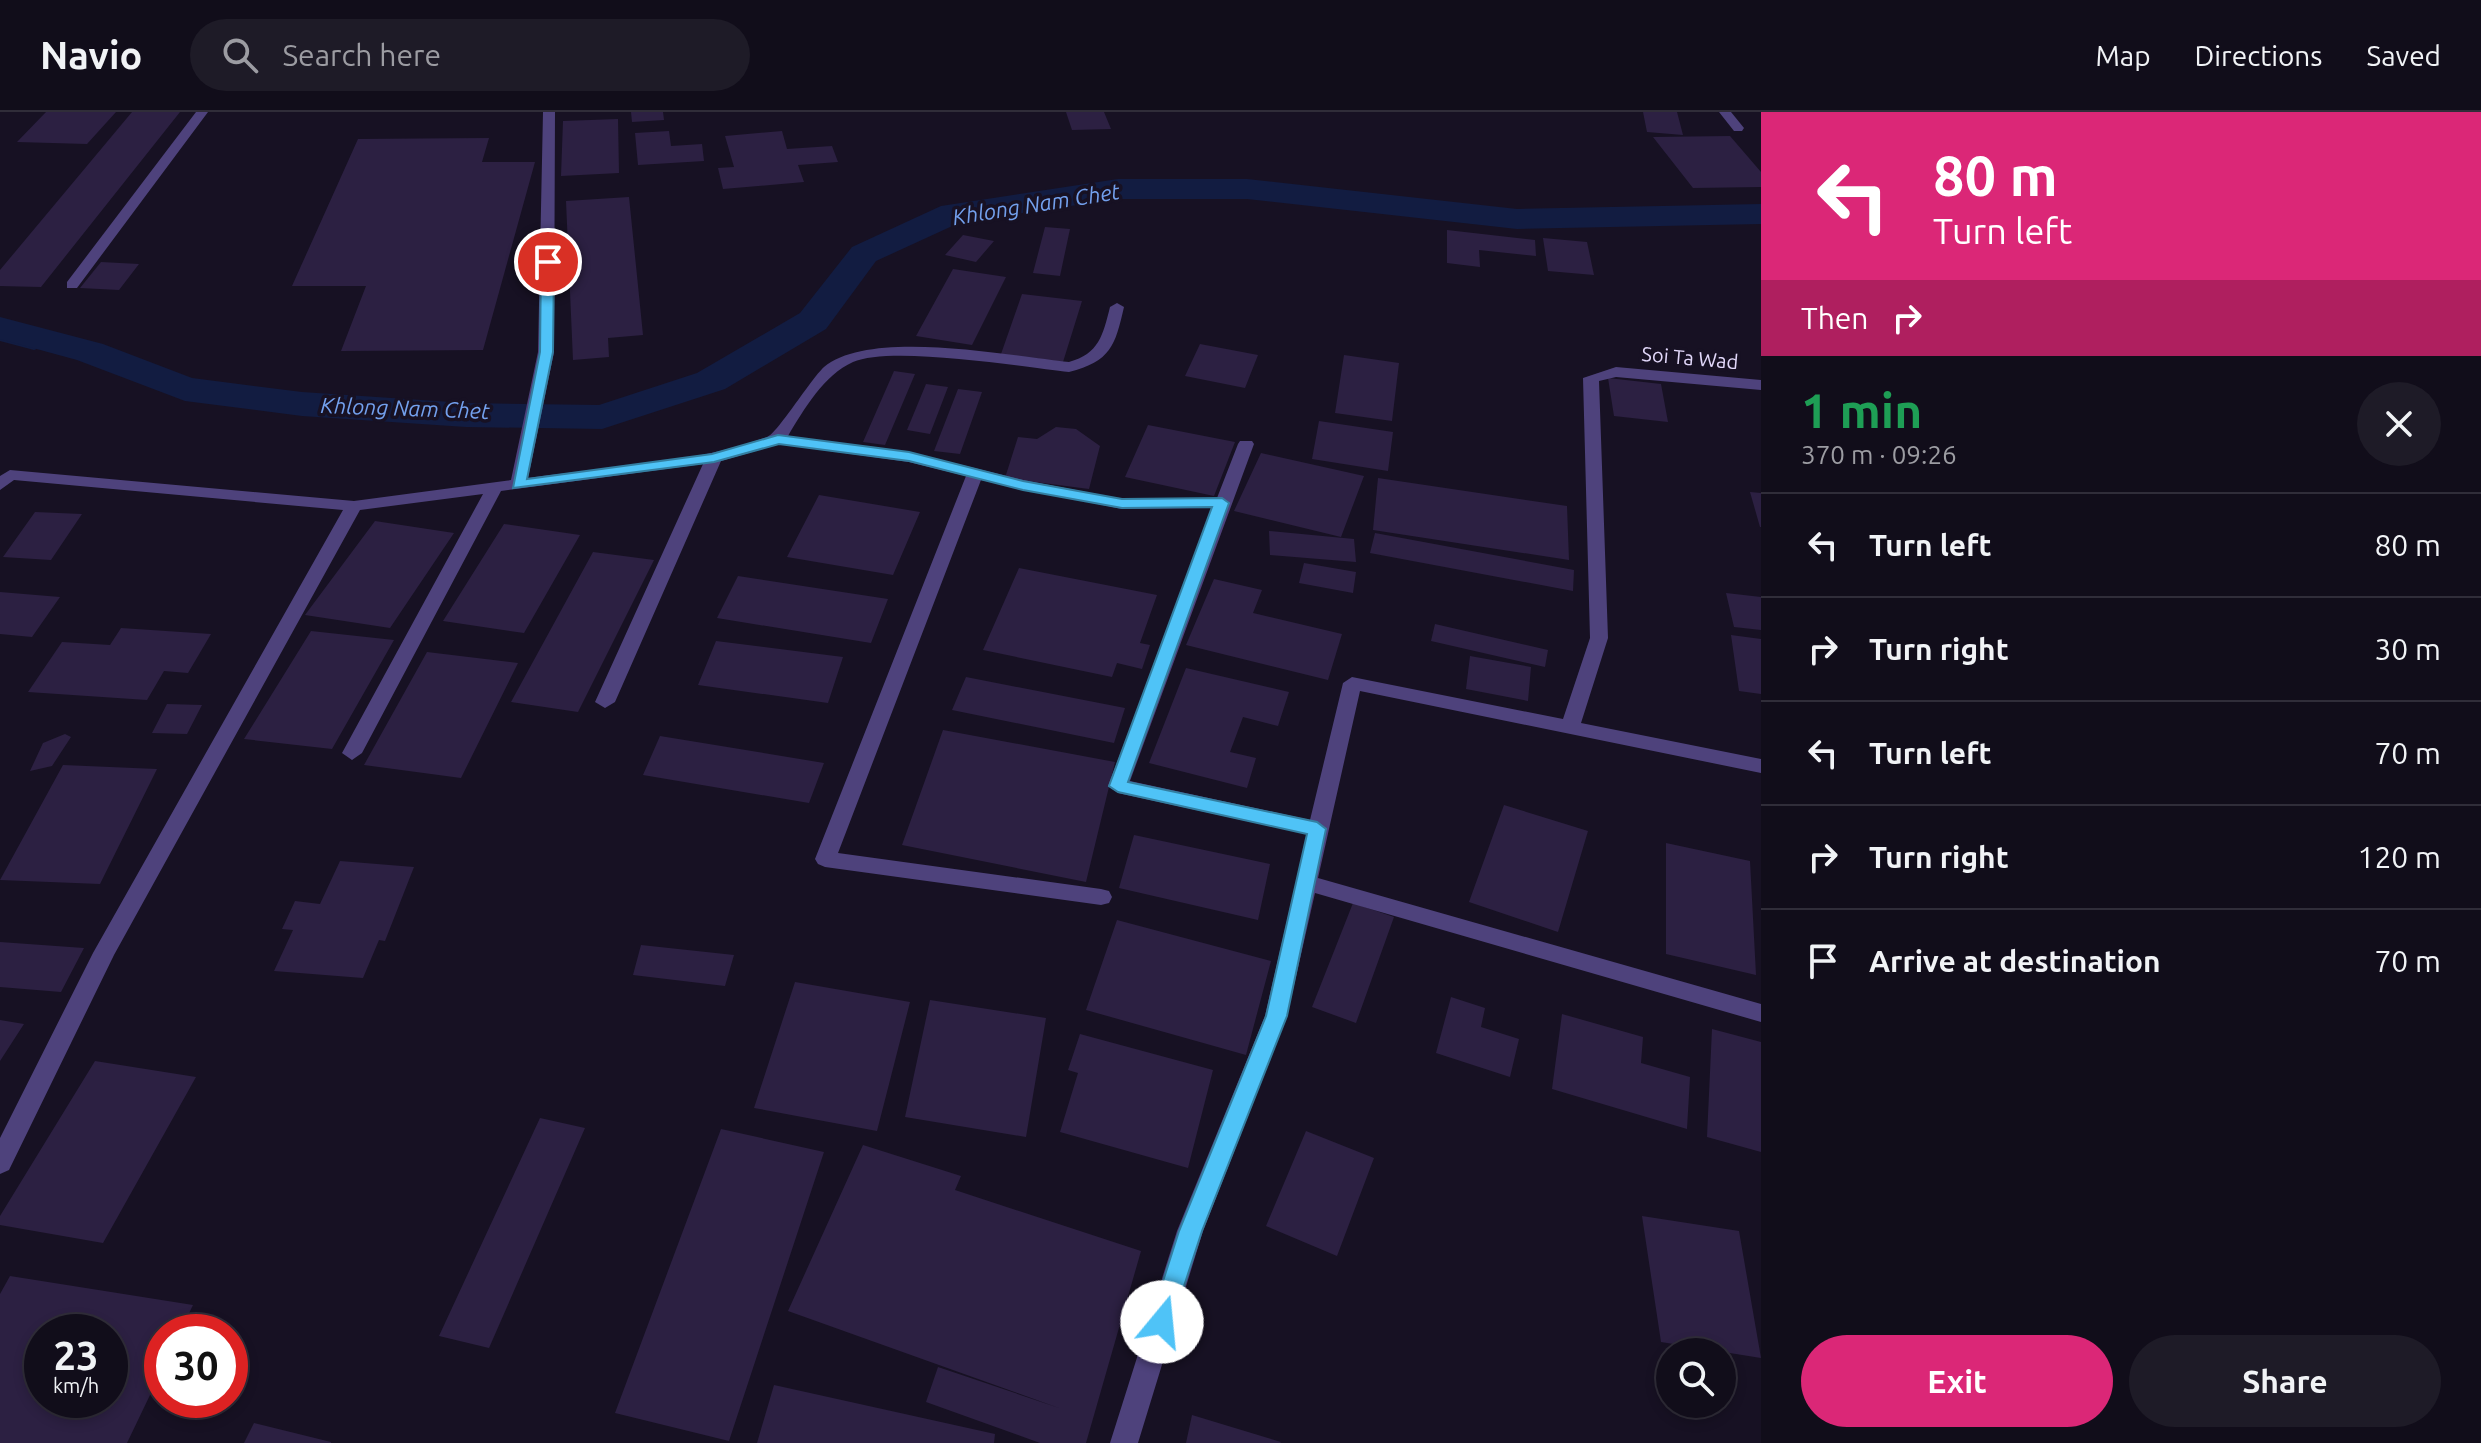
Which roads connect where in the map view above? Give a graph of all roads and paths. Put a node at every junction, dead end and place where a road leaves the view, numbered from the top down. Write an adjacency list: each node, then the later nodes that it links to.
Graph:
1 (202, 112): 5 (street)
2 (549, 112): 12 (street)
3 (1725, 112): 4 (street)
4 (1738, 128)
5 (72, 285)
6 (1117, 307): 8 (street)
7 (1761, 385): 18 (street, Soi Ta Wad)
8 (778, 439): 10 (street); 11 (street)
9 (1246, 444): 15 (street)
10 (714, 458): 12 (street); 17 (street)
11 (976, 472): 15 (street); 23 (street)
12 (518, 484): 14 (street)
13 (0, 485): 16 (street)
14 (494, 489): 16 (street); 19 (street)
15 (1222, 503): 21 (street)
16 (354, 506): 25 (street)
17 (605, 702)
18 (1571, 724): 20 (street); 21 (street)
19 (352, 753)
20 (1761, 766)
21 (1317, 829): 22 (street)
22 (1305, 882): 24 (street); 26 (street)
23 (1101, 897)
24 (1761, 1013)
25 (0, 1163)
26 (1124, 1443)

